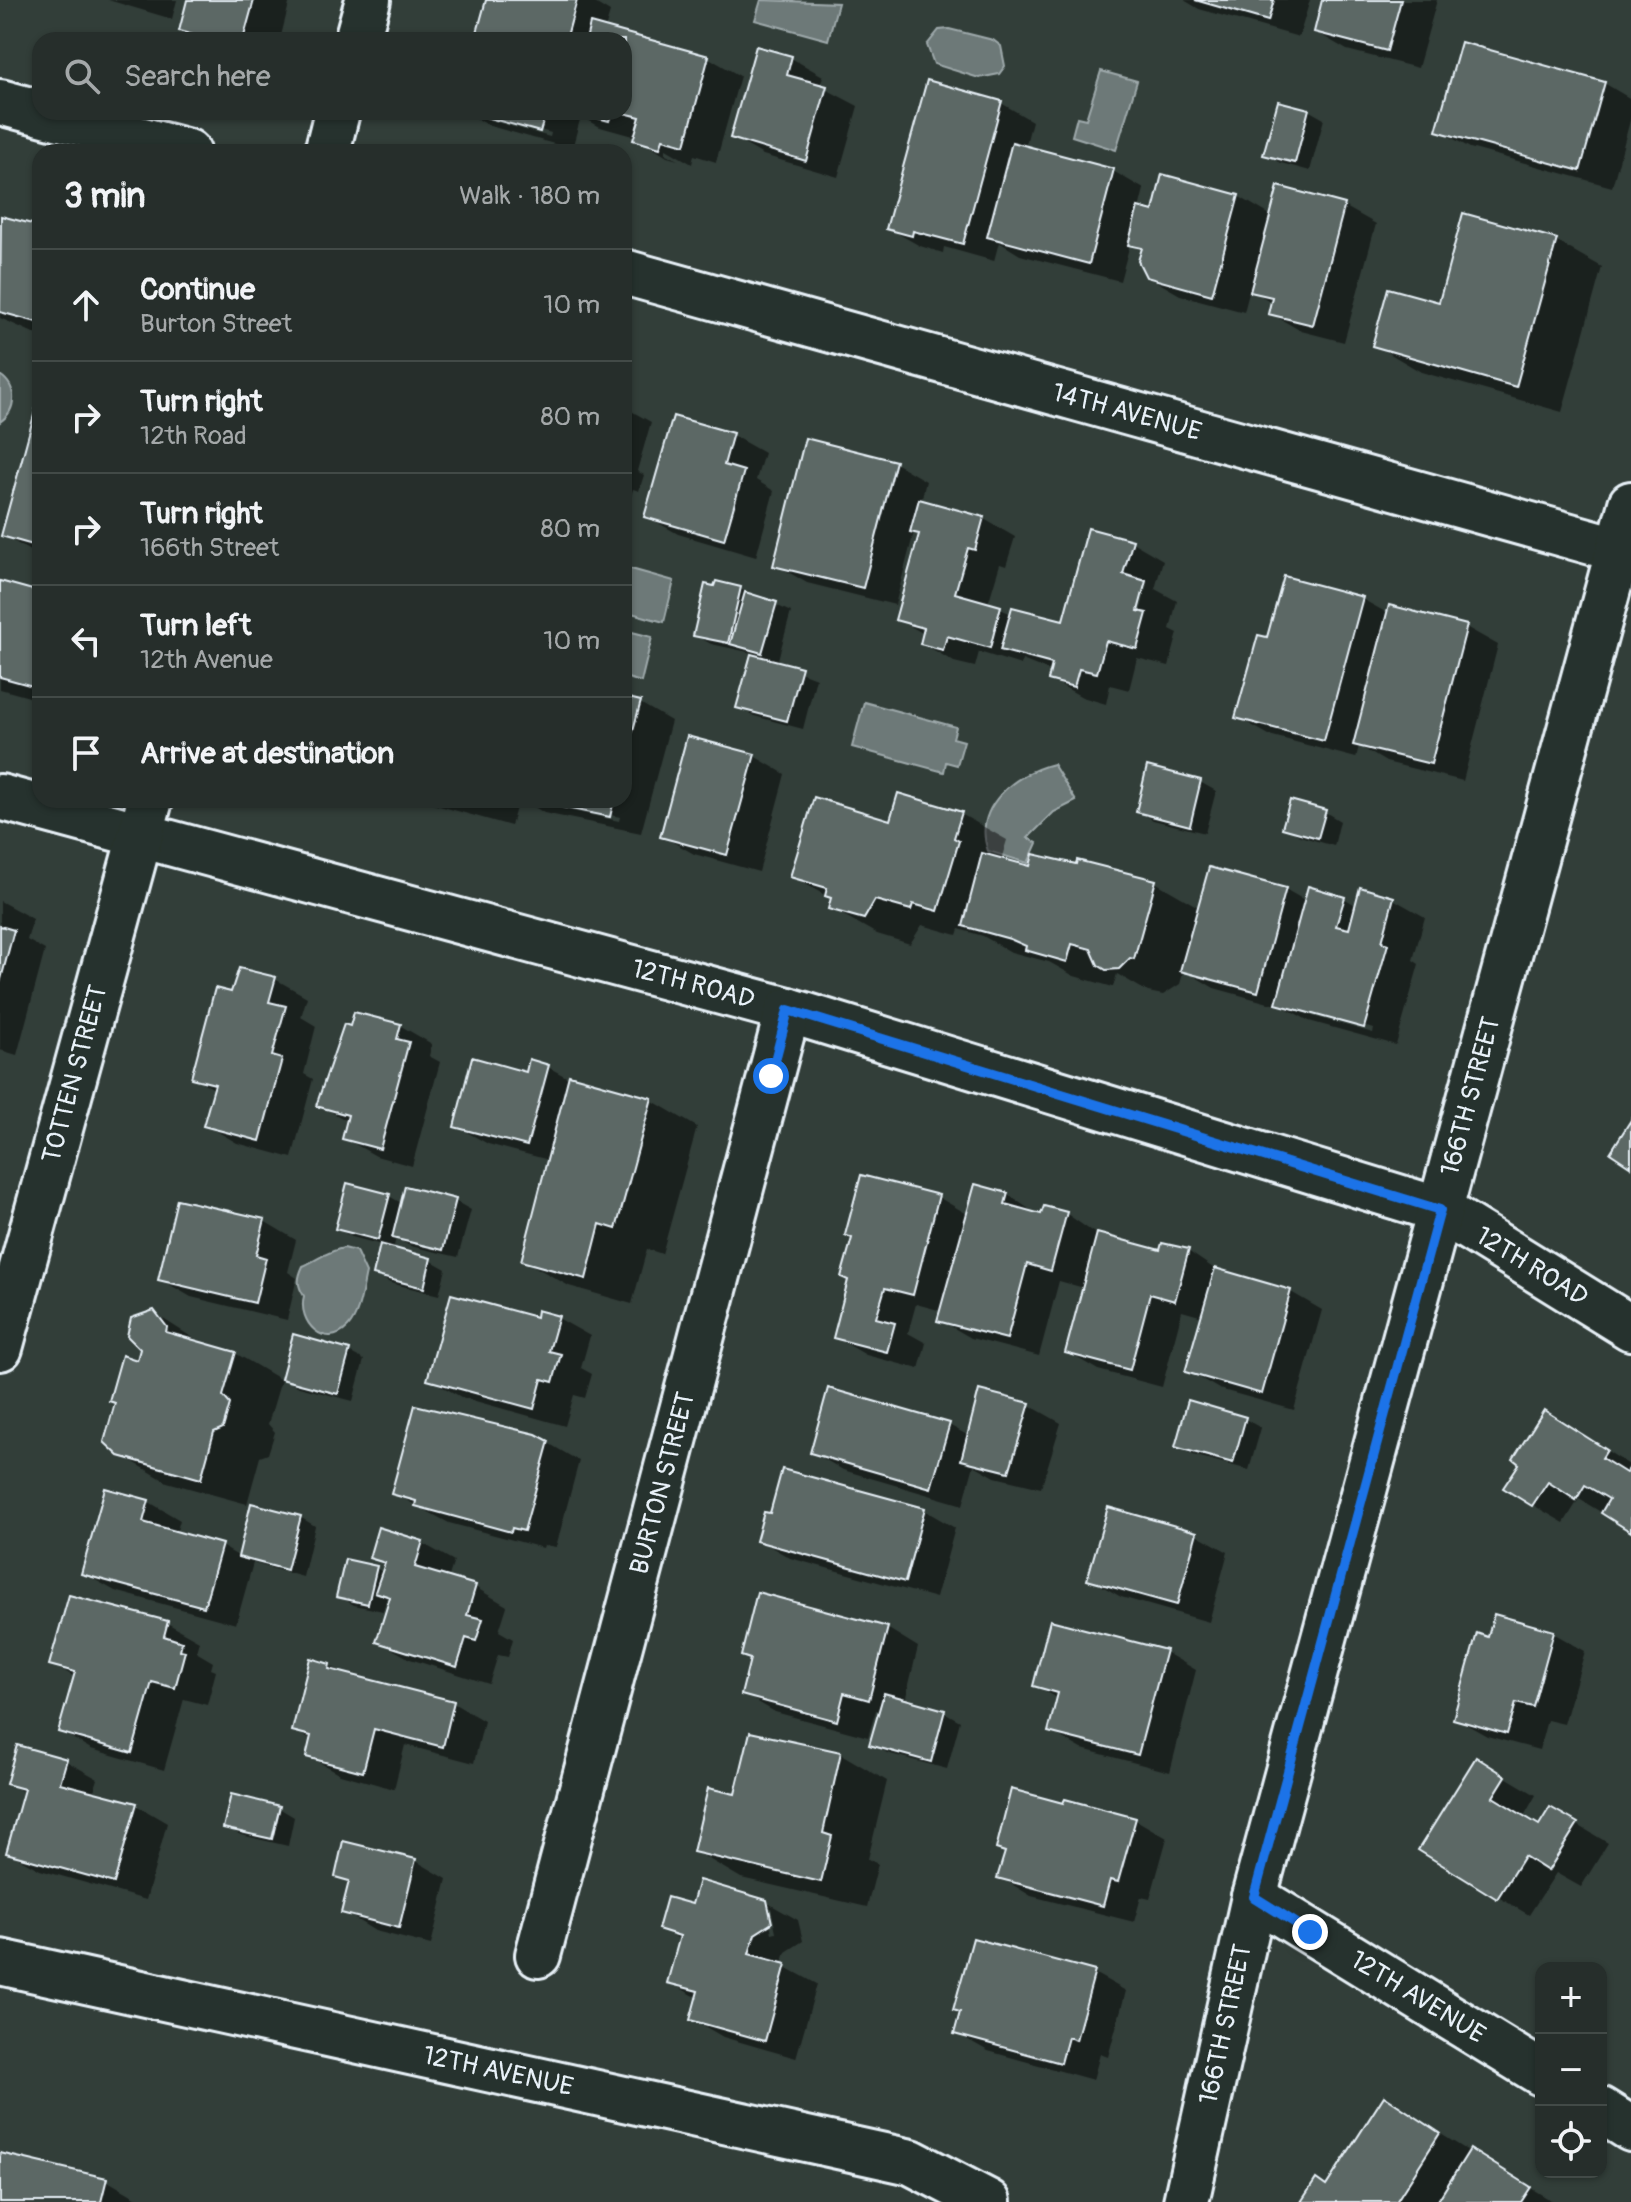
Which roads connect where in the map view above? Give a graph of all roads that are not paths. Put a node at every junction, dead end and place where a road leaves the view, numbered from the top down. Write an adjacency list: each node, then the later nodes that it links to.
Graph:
1 (368, 0): 2 (street)
2 (359, 32)
3 (0, 102): 4 (street)
4 (32, 111)
5 (68, 120): 7 (street)
6 (335, 120): 8 (street)
7 (158, 144)
8 (329, 144)
9 (632, 274): 11 (street, 14TH AVENUE)
10 (1631, 504): 11 (street, 166TH STREET)
11 (1625, 551): 17 (street, 166TH STREET)
12 (0, 797): 13 (street, 12TH ROAD)
13 (32, 801)
14 (80, 808): 15 (street, 12TH ROAD)
15 (145, 817): 16 (street, 12TH ROAD); 19 (street, TOTTEN STREET)
16 (788, 1010): 17 (street, 12TH ROAD); 21 (street, BURTON STREET)
17 (1440, 1210): 18 (street, 12TH ROAD); 20 (street, 166TH STREET)
18 (1631, 1328)
19 (0, 1348)
20 (1254, 1897): 23 (street, 12TH AVENUE); 27 (street, 166TH STREET)
21 (538, 1955)
22 (0, 1962): 26 (street, 12TH AVENUE)
23 (1535, 2069)
24 (1607, 2114): 25 (street)
25 (1631, 2129)
26 (988, 2202)
27 (1186, 2202)

